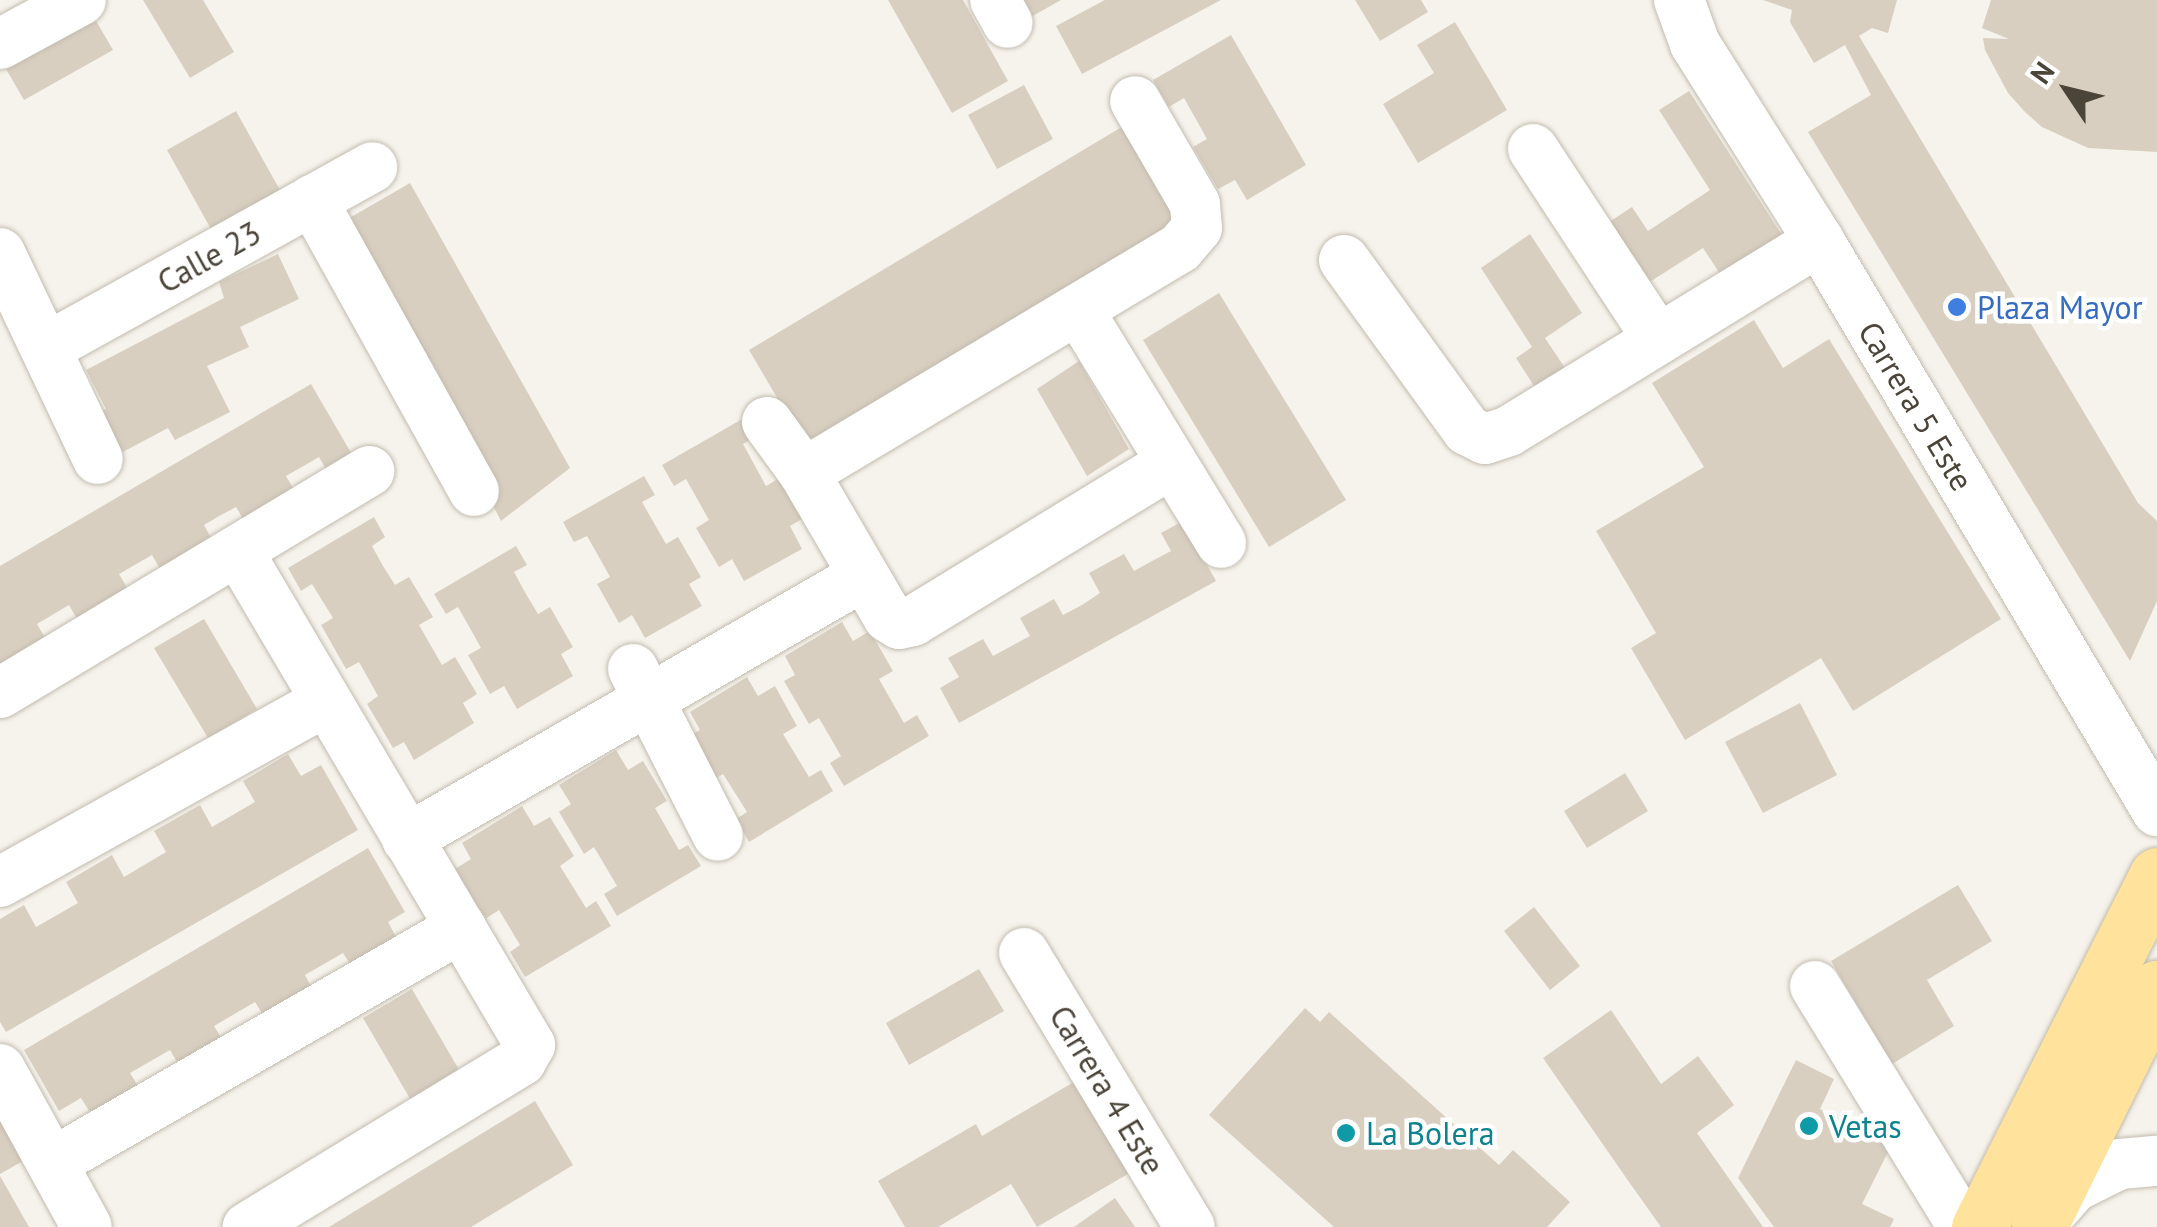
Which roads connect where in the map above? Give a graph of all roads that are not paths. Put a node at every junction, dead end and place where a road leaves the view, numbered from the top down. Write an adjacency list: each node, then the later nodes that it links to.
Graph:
1 (81, 0): 3 (street)
2 (1679, 0): 8 (street, Carrera 5 Este)
3 (0, 44)
4 (1135, 101): 11 (street)
5 (1533, 149): 12 (street)
6 (372, 167): 7 (street, Calle 23)
7 (312, 200): 13 (street, Calle 23); 19 (street)
8 (1819, 241): 12 (street); 26 (street, Carrera 5 Este)
9 (0, 253): 13 (street)
10 (1344, 260): 12 (street)
11 (1080, 311): 16 (street); 18 (street)
12 (1658, 340)
13 (46, 348): 15 (street)
14 (767, 422): 18 (street)
15 (98, 459)
16 (1170, 465): 20 (street); 22 (street)
17 (369, 471): 21 (street)
18 (804, 473): 22 (street)
19 (474, 491)
20 (1221, 543)
21 (239, 552): 24 (street); 25 (street)
22 (855, 562): 23 (street)
23 (641, 684): 27 (street); 28 (street)
24 (0, 694)
25 (326, 701): 27 (street); 30 (street)
26 (2157, 811)
27 (398, 824): 31 (street)
28 (718, 836)
29 (2157, 875): 43 (main road)
30 (0, 882)
31 (461, 928): 37 (street); 40 (street)
32 (1024, 953): 41 (street, Carrera 4 Este)
33 (1814, 986): 42 (street)
34 (2157, 988): 38 (main road)
35 (0, 1070): 37 (street)
36 (2157, 1162): 38 (street)
37 (52, 1163): 39 (street)
38 (2040, 1226)
39 (87, 1227)
40 (248, 1227)
41 (1190, 1227)
42 (1963, 1227)
43 (1979, 1227)

